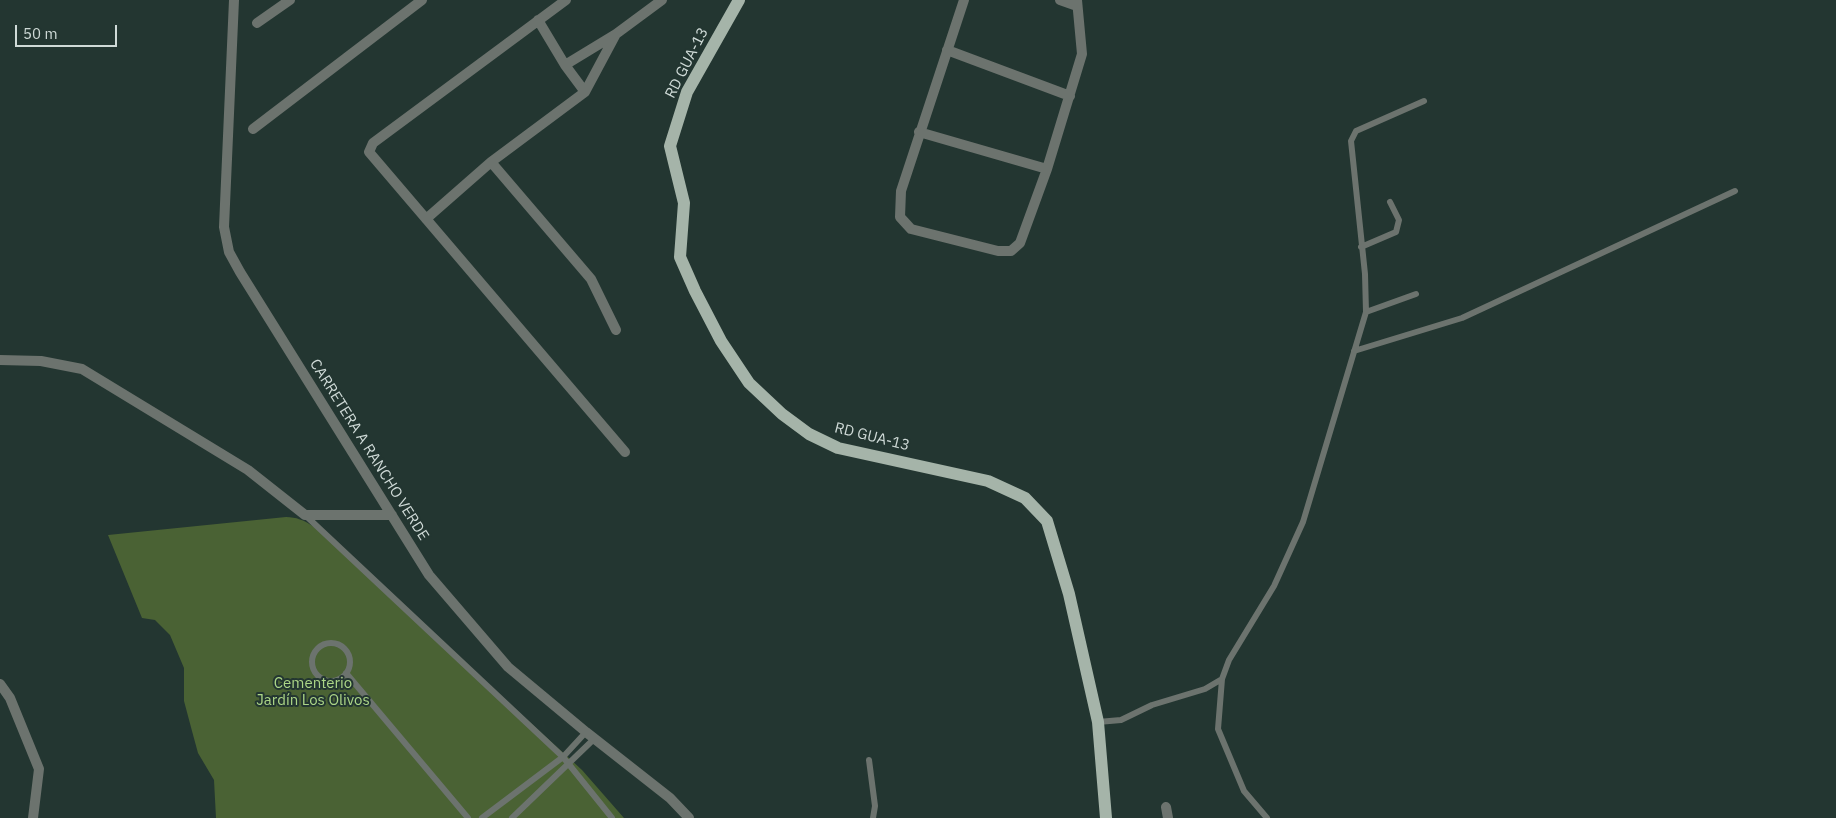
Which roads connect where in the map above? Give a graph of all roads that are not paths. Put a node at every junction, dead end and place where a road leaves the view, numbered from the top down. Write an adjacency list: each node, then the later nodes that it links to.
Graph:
1 (234, 0): 33 (street, CARRETERA A RANCHO VERDE)
2 (290, 0): 11 (street)
3 (422, 0): 18 (street)
4 (566, 0): 10 (street)
5 (662, 0): 12 (street)
6 (739, 0): 37 (main road, RD GUA-13)
7 (964, 0): 13 (street)
8 (1060, 0): 9 (street)
9 (1077, 3): 16 (street)
10 (538, 20): 14 (street); 24 (street)
11 (257, 23)
12 (616, 34): 14 (street); 15 (street)
13 (947, 50): 16 (street); 19 (street)
14 (565, 66): 15 (street)
15 (585, 92): 20 (street)
16 (1070, 96): 21 (street)
17 (1424, 101): 25 (lane)
18 (253, 129)
19 (919, 132): 21 (street); 21 (street)
20 (492, 162): 24 (street); 28 (street)
21 (1046, 169)
22 (1735, 191): 29 (lane)
23 (1390, 202): 25 (lane)
24 (426, 219): 31 (street)
25 (1361, 247): 27 (lane)
26 (1416, 294): 27 (lane)
27 (1366, 312): 29 (lane)
28 (616, 330)
29 (1354, 351): 35 (lane)
30 (0, 360): 32 (street)
31 (625, 452)
32 (306, 515): 33 (street); 39 (lane)
33 (392, 515): 38 (street, CARRETERA A RANCHO VERDE)
34 (346, 673): 34 (lane); 44 (lane)
35 (1222, 679): 37 (lane); 53 (lane)
36 (0, 684): 43 (street)
37 (1098, 722): 51 (main road, RD GUA-13)
38 (590, 736): 39 (lane); 41 (lane); 49 (street, CARRETERA A RANCHO VERDE)
39 (563, 758): 41 (lane); 46 (lane)
40 (870, 760): 50 (lane)
41 (568, 764): 47 (lane); 48 (lane)
42 (1166, 807): 52 (street)
43 (33, 818)
44 (468, 818)
45 (477, 818): 46 (lane)
46 (482, 818)
47 (512, 818)
48 (612, 818)
49 (689, 818)
50 (873, 818)
51 (1106, 818)
52 (1168, 818)
53 (1267, 818)

